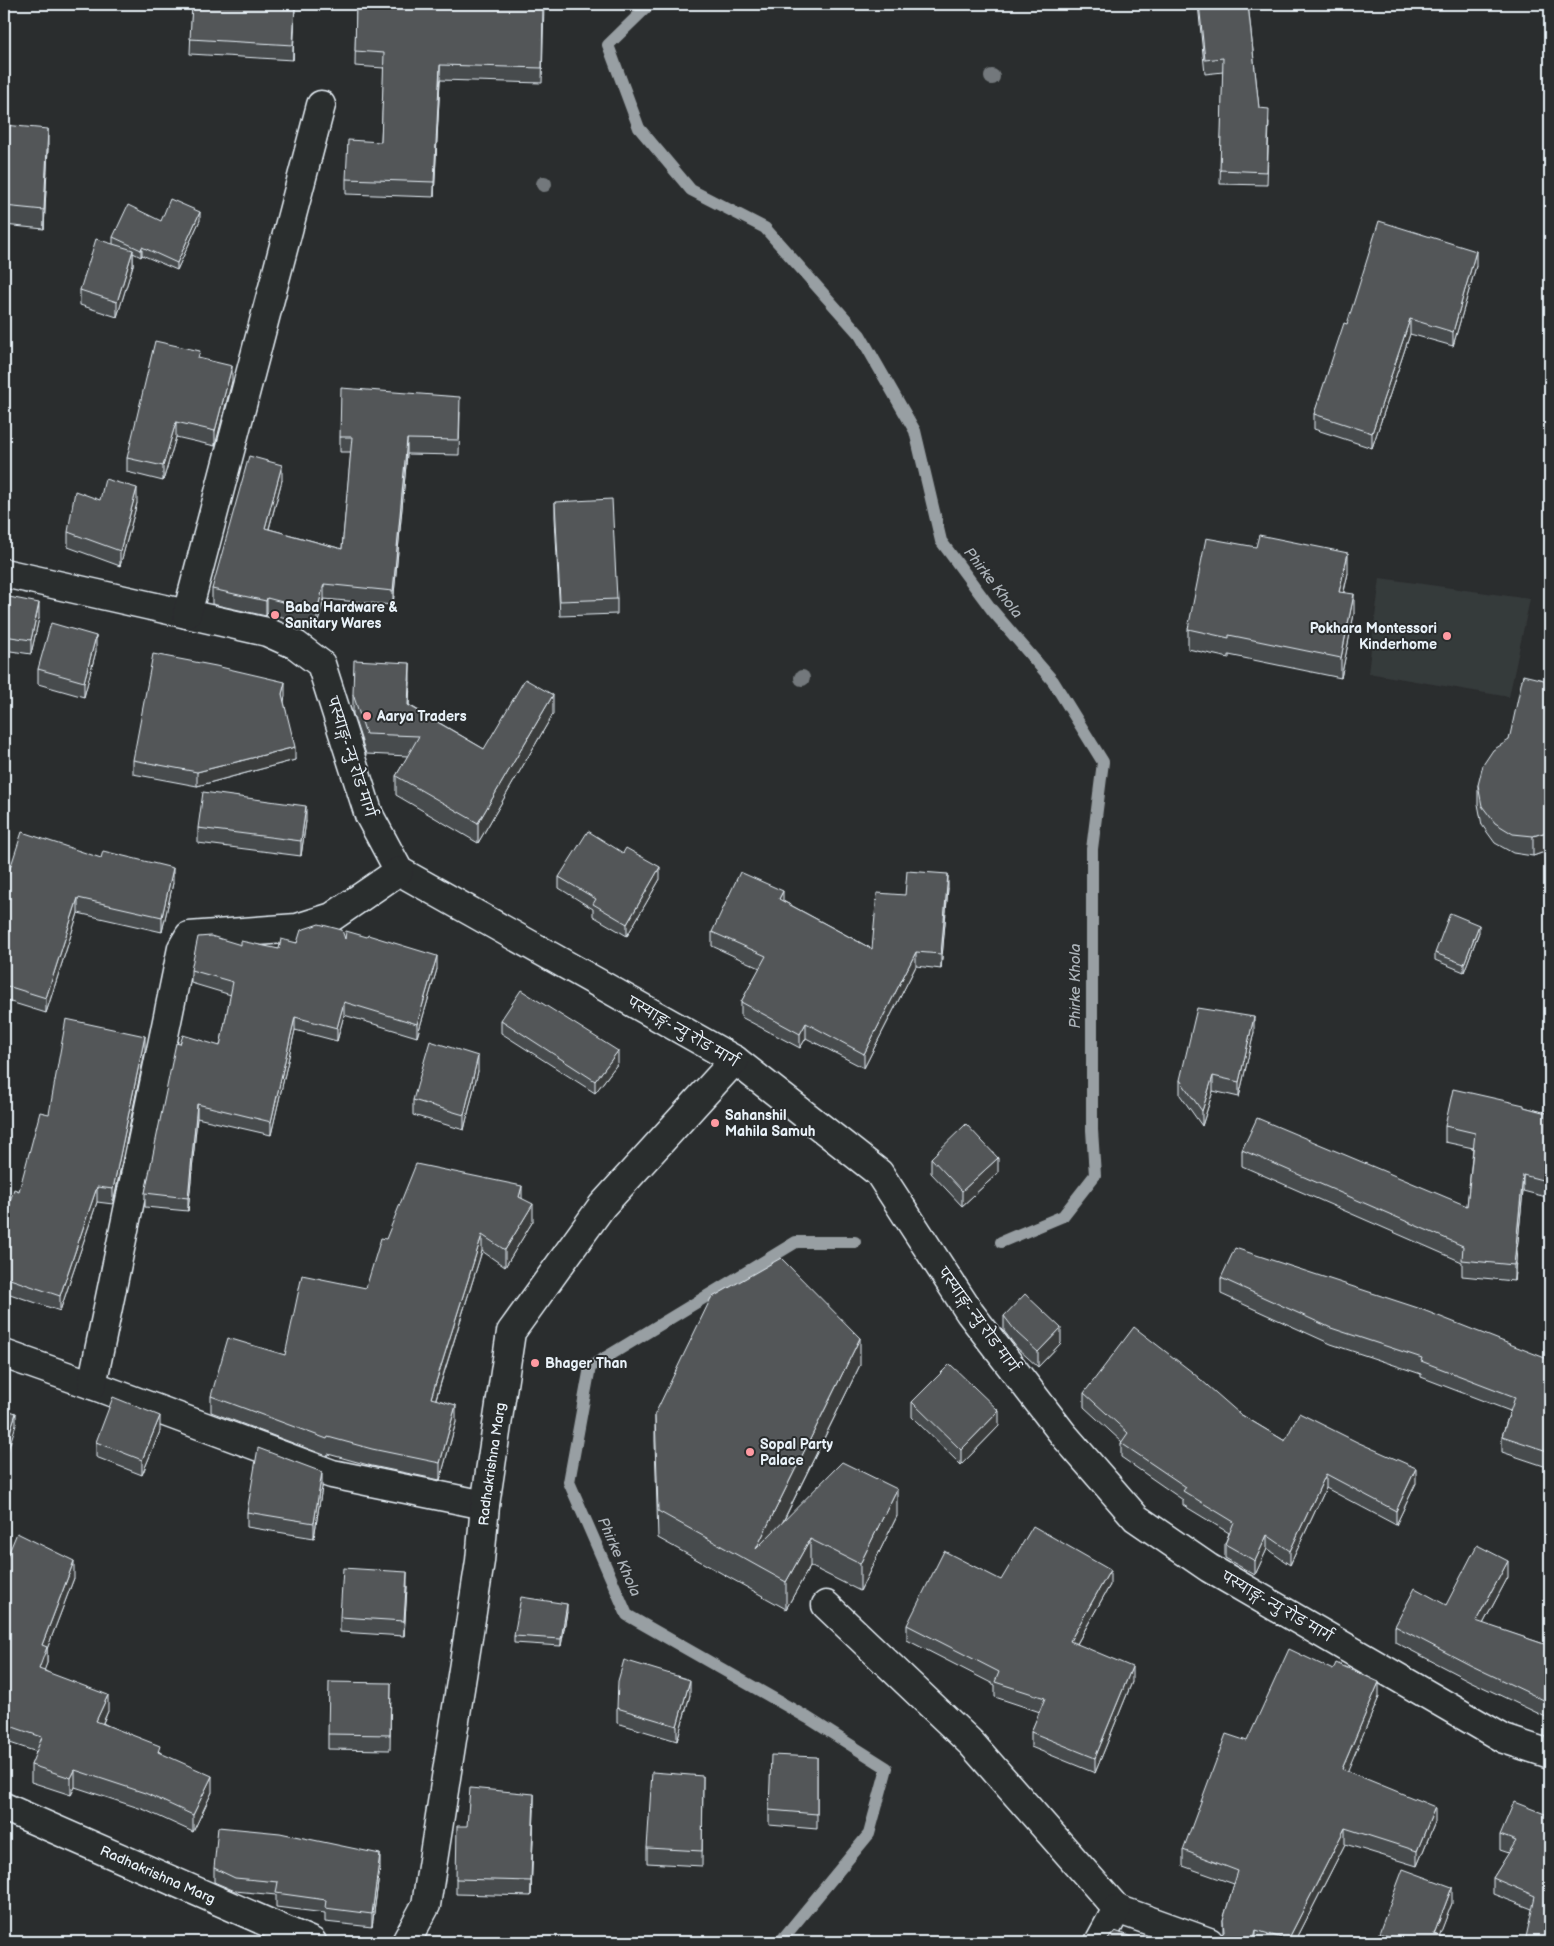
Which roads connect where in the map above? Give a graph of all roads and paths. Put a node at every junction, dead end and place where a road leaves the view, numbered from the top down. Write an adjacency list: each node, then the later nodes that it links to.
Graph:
1 (321, 105): 3 (street)
2 (4, 573): 3 (street, पस्याङ्ग- न्यु रोड मार्ग)
3 (187, 614): 4 (street, पस्याङ्ग- न्यु रोड मार्ग)
4 (399, 871): 5 (street, पस्याङ्ग- न्यु रोड मार्ग); 7 (street)
5 (735, 1060): 8 (street, Radhakrishna Marg); 10 (street, पस्याङ्ग- न्यु रोड मार्ग)
6 (4, 1354): 7 (street)
7 (92, 1385): 8 (street)
8 (485, 1505): 14 (street, Radhakrishna Marg)
9 (826, 1605): 12 (street)
10 (1550, 1754)
11 (4, 1807): 13 (street, Radhakrishna Marg)
12 (1116, 1909): 15 (street); 16 (street)
13 (312, 1942)
14 (406, 1942)
15 (1099, 1942)
16 (1209, 1942)

